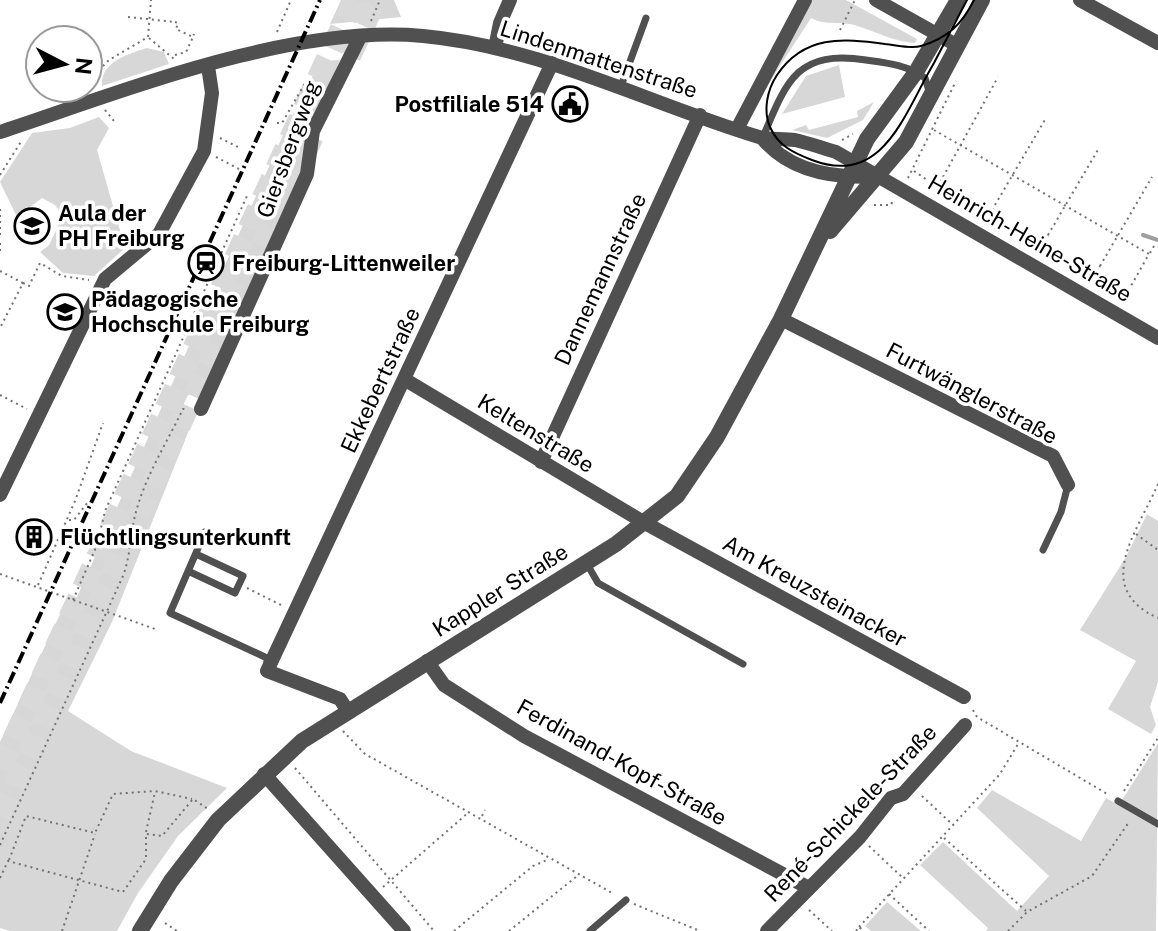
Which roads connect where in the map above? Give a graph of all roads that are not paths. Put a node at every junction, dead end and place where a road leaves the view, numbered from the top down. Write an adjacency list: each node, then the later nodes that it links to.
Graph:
1 (510, 0): 12 (street)
2 (805, 0): 20 (street)
3 (876, 0): 8 (street)
4 (958, 0): 8 (street, Kappler Straße)
5 (982, 0): 11 (street, Kappler Straße)
6 (1080, 0): 10 (street)
7 (646, 18): 16 (lane)
8 (939, 34): 11 (street); 15 (street, Kappler Straße)
9 (360, 37): 12 (street, Lindenmattenstraße); 14 (street, Lindenmattenstraße); 29 (street, Giersbergweg)
10 (1158, 43)
11 (958, 46): 17 (street, Kappler Straße)
12 (495, 48): 13 (street, Lindenmattenstraße)
13 (552, 63): 16 (street, Lindenmattenstraße); 28 (street, Ekkebertstraße)
14 (208, 66): 19 (street, Lindenmattenstraße); 32 (street)
15 (916, 72): 17 (lane); 21 (lane); 22 (street, Kappler Straße)
16 (621, 86): 18 (street, Lindenmattenstraße)
17 (930, 98): 23 (street, Kappler Straße)
18 (700, 115): 20 (street, Lindenmattenstraße); 30 (street, Dannemannstraße)
19 (1, 129)
20 (737, 129): 21 (street, Lindenmattenstraße)
21 (762, 138): 22 (street, Lindenmattenstraße); 24 (street, Lindenmattenstraße)
22 (855, 162): 23 (street, Lindenmattenstraße); 24 (street, Kappler Straße)
23 (880, 176): 24 (street, Lindenmattenstraße); 25 (street, Kappler Straße); 27 (street, Heinrich-Heine-Straße)
24 (847, 178): 25 (street, Kappler Straße)
25 (824, 237): 26 (street, Kappler Straße)
26 (781, 319): 31 (street, Furtwänglerstraße); 33 (street, Kappler Straße)
27 (1158, 338)
28 (404, 379): 30 (street, Keltenstraße); 41 (street, Ekkebertstraße)
29 (201, 409)
30 (541, 462): 33 (street, Keltenstraße)
31 (1068, 485): 35 (lane, Furtwänglerstraße)
32 (0, 495)
33 (645, 523): 37 (street, Kappler Straße); 42 (street, Am Kreuzsteinacker)
34 (205, 532): 36 (lane)
35 (1043, 550)
36 (196, 554): 38 (lane); 38 (lane)
37 (586, 563): 39 (street, Kappler Straße); 40 (lane)
38 (188, 571): 41 (lane)
39 (427, 661): 43 (street, Kappler Straße); 48 (street, Ferdinand-Kopf-Straße)
40 (743, 664)
41 (267, 671): 43 (street)
42 (964, 697)
43 (341, 715): 45 (street, Kappler Straße)
44 (965, 725): 48 (street, René-Schickele-Straße)
45 (264, 774): 50 (street); 51 (street, Kappler Straße)
46 (1118, 801): 47 (lane)
47 (1158, 824)
48 (802, 893): 54 (street, René-Schickele-Straße)
49 (626, 900): 53 (lane)
50 (400, 925): 52 (street)
51 (140, 931)
52 (383, 931)
53 (590, 931)
54 (767, 931)

